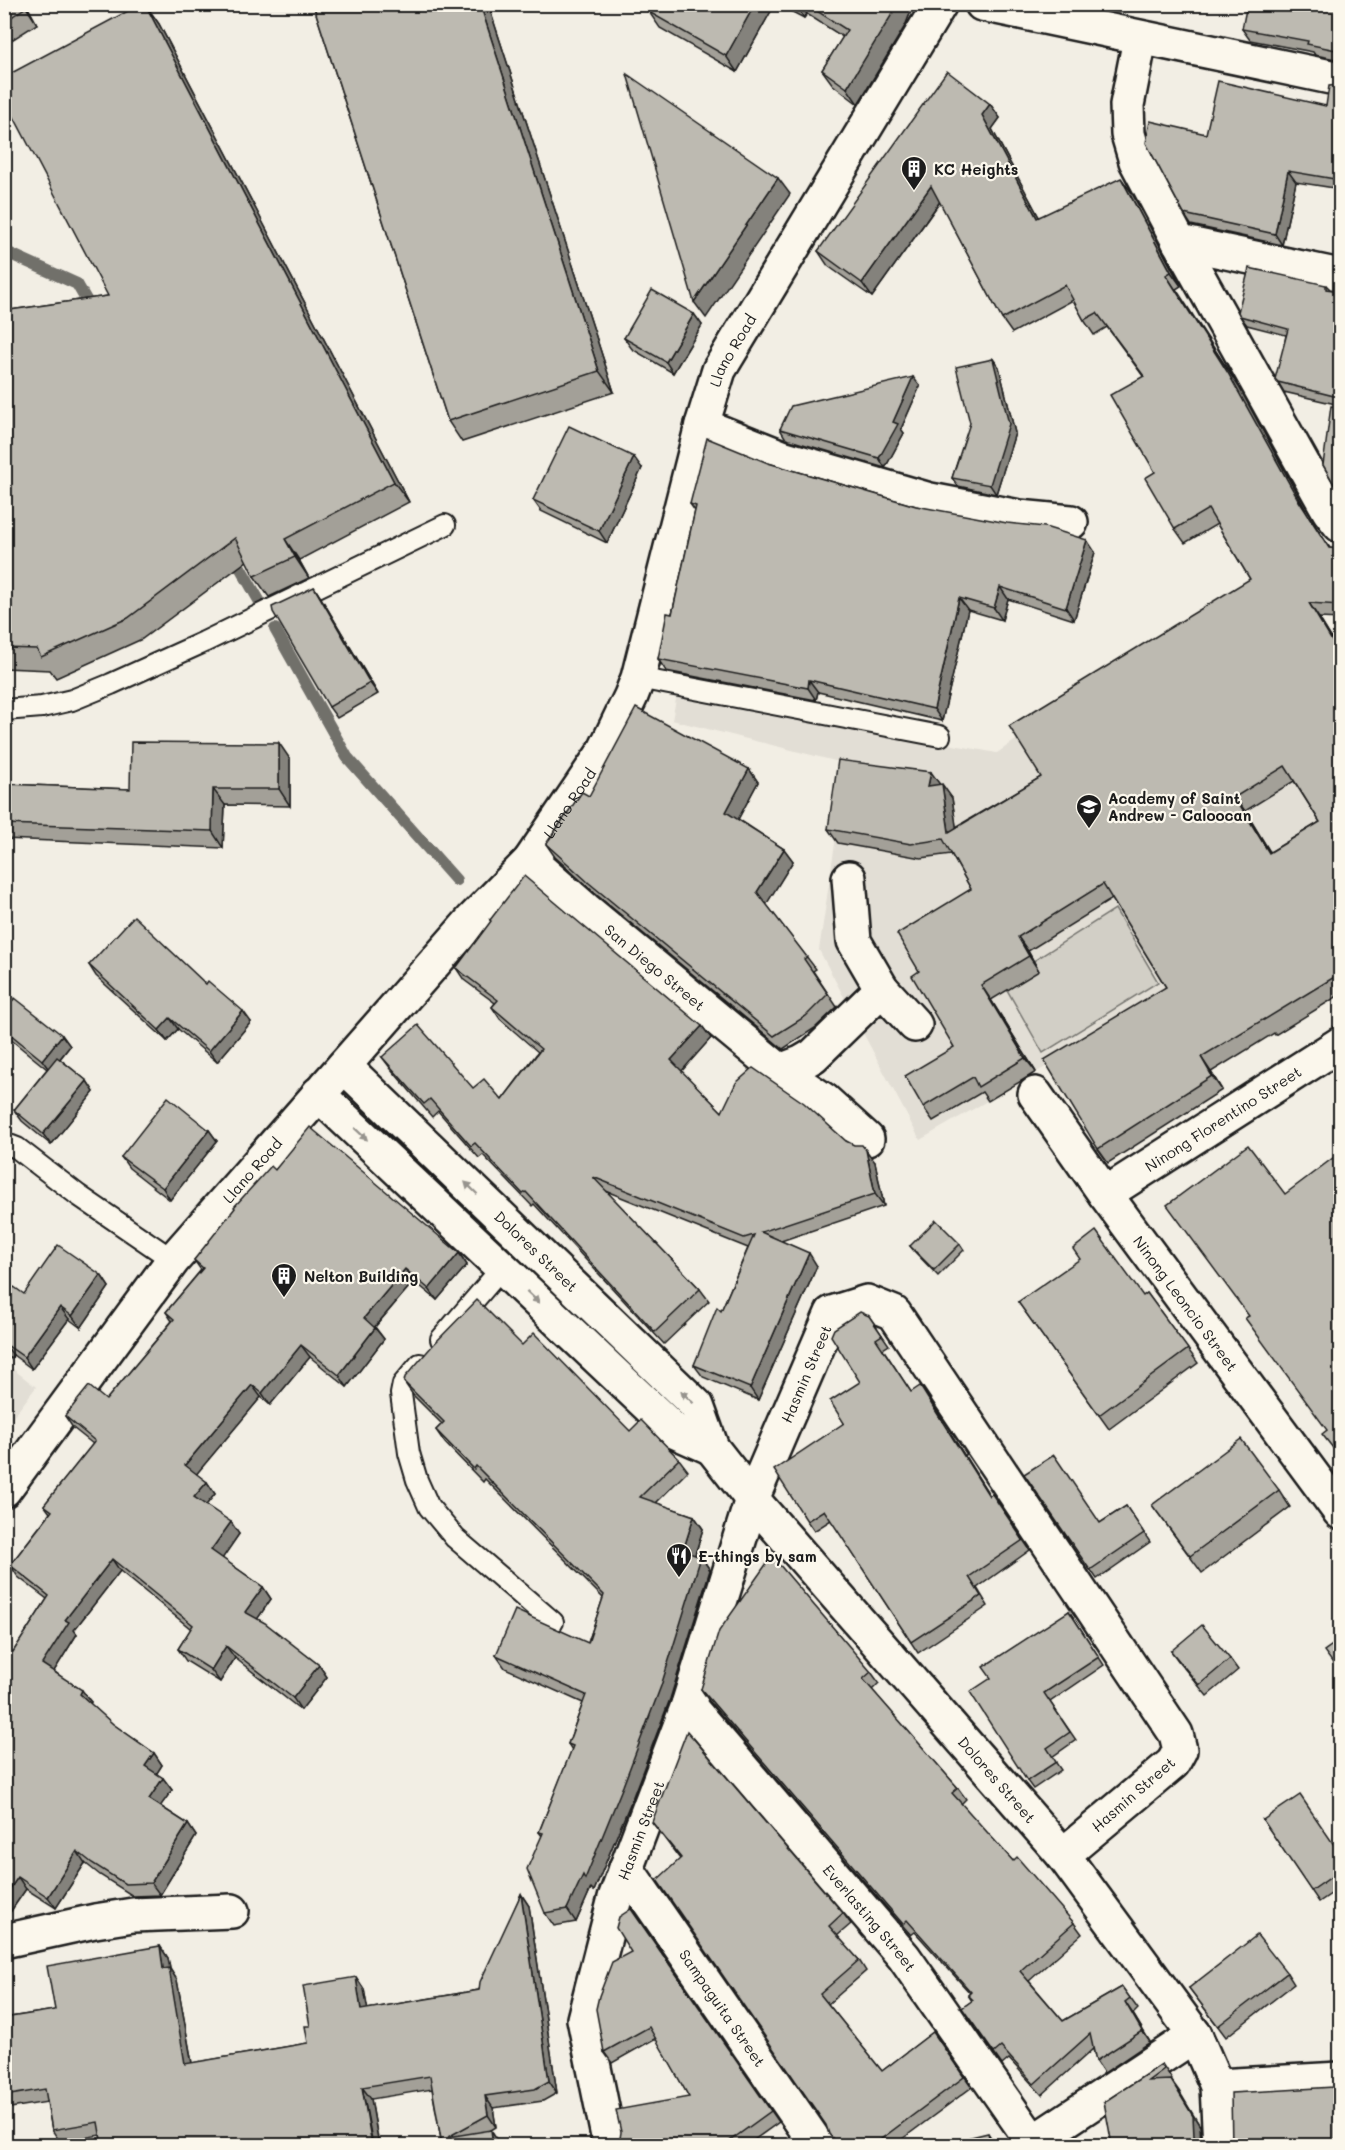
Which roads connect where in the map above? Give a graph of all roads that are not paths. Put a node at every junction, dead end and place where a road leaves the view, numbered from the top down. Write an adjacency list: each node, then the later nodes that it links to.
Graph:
1 (940, 4): 7 (street, Llano Road)
2 (982, 4): 3 (street)
3 (1140, 39): 4 (street); 5 (street)
4 (1341, 79)
5 (1179, 242): 6 (street); 10 (street)
6 (1341, 276)
7 (702, 425): 8 (street); 11 (street, Llano Road)
8 (1071, 522)
9 (446, 525): 12 (lane)
10 (1341, 525)
11 (638, 678): 13 (lane); 14 (street, Llano Road)
12 (4, 710)
13 (940, 736)
14 (530, 861): 19 (street, Llano Road); 20 (street, San Diego Street)
15 (849, 878): 16 (street)
16 (882, 988): 17 (street); 20 (street)
17 (915, 1025)
18 (1341, 1044): 25 (street, Ninong Florentino Street)
19 (344, 1066): 21 (street, Llano Road); 28 (street, Dolores Street, one-way to 19)
20 (780, 1071): 23 (street, San Diego Street)
21 (318, 1094): 26 (street, Llano Road); 27 (street, Dolores Street, one-way to 27)
22 (1035, 1094): 25 (street, Ninong Leoncio Street)
23 (867, 1139)
24 (4, 1143): 26 (lane)
25 (1105, 1194): 31 (street, Ninong Leoncio Street)
26 (173, 1260): 29 (street, Llano Road)
27 (502, 1268): 28 (street, Dolores Street, one-way to 28); 32 (lane)
28 (712, 1448): 30 (street, Dolores Street)
29 (4, 1490)
30 (752, 1500): 33 (street, Hasmin Street); 34 (street, Dolores Street); 34 (street, Hasmin Street)
31 (1341, 1512)
32 (553, 1622)
33 (688, 1705): 35 (street, Hasmin Street); 41 (street, Everlasting Street)
34 (1063, 1855): 38 (street, Dolores Street)
35 (626, 1868): 42 (street, Hasmin Street); 43 (street, Sampaguita Street)
36 (232, 1911): 37 (street)
37 (4, 1941)
38 (1195, 2035): 40 (street, Dolores Street); 41 (street)
39 (1341, 2079): 40 (street)
40 (1217, 2086): 44 (street, Dolores Street)
41 (1033, 2144)
42 (610, 2145)
43 (818, 2145)
44 (1220, 2145)

